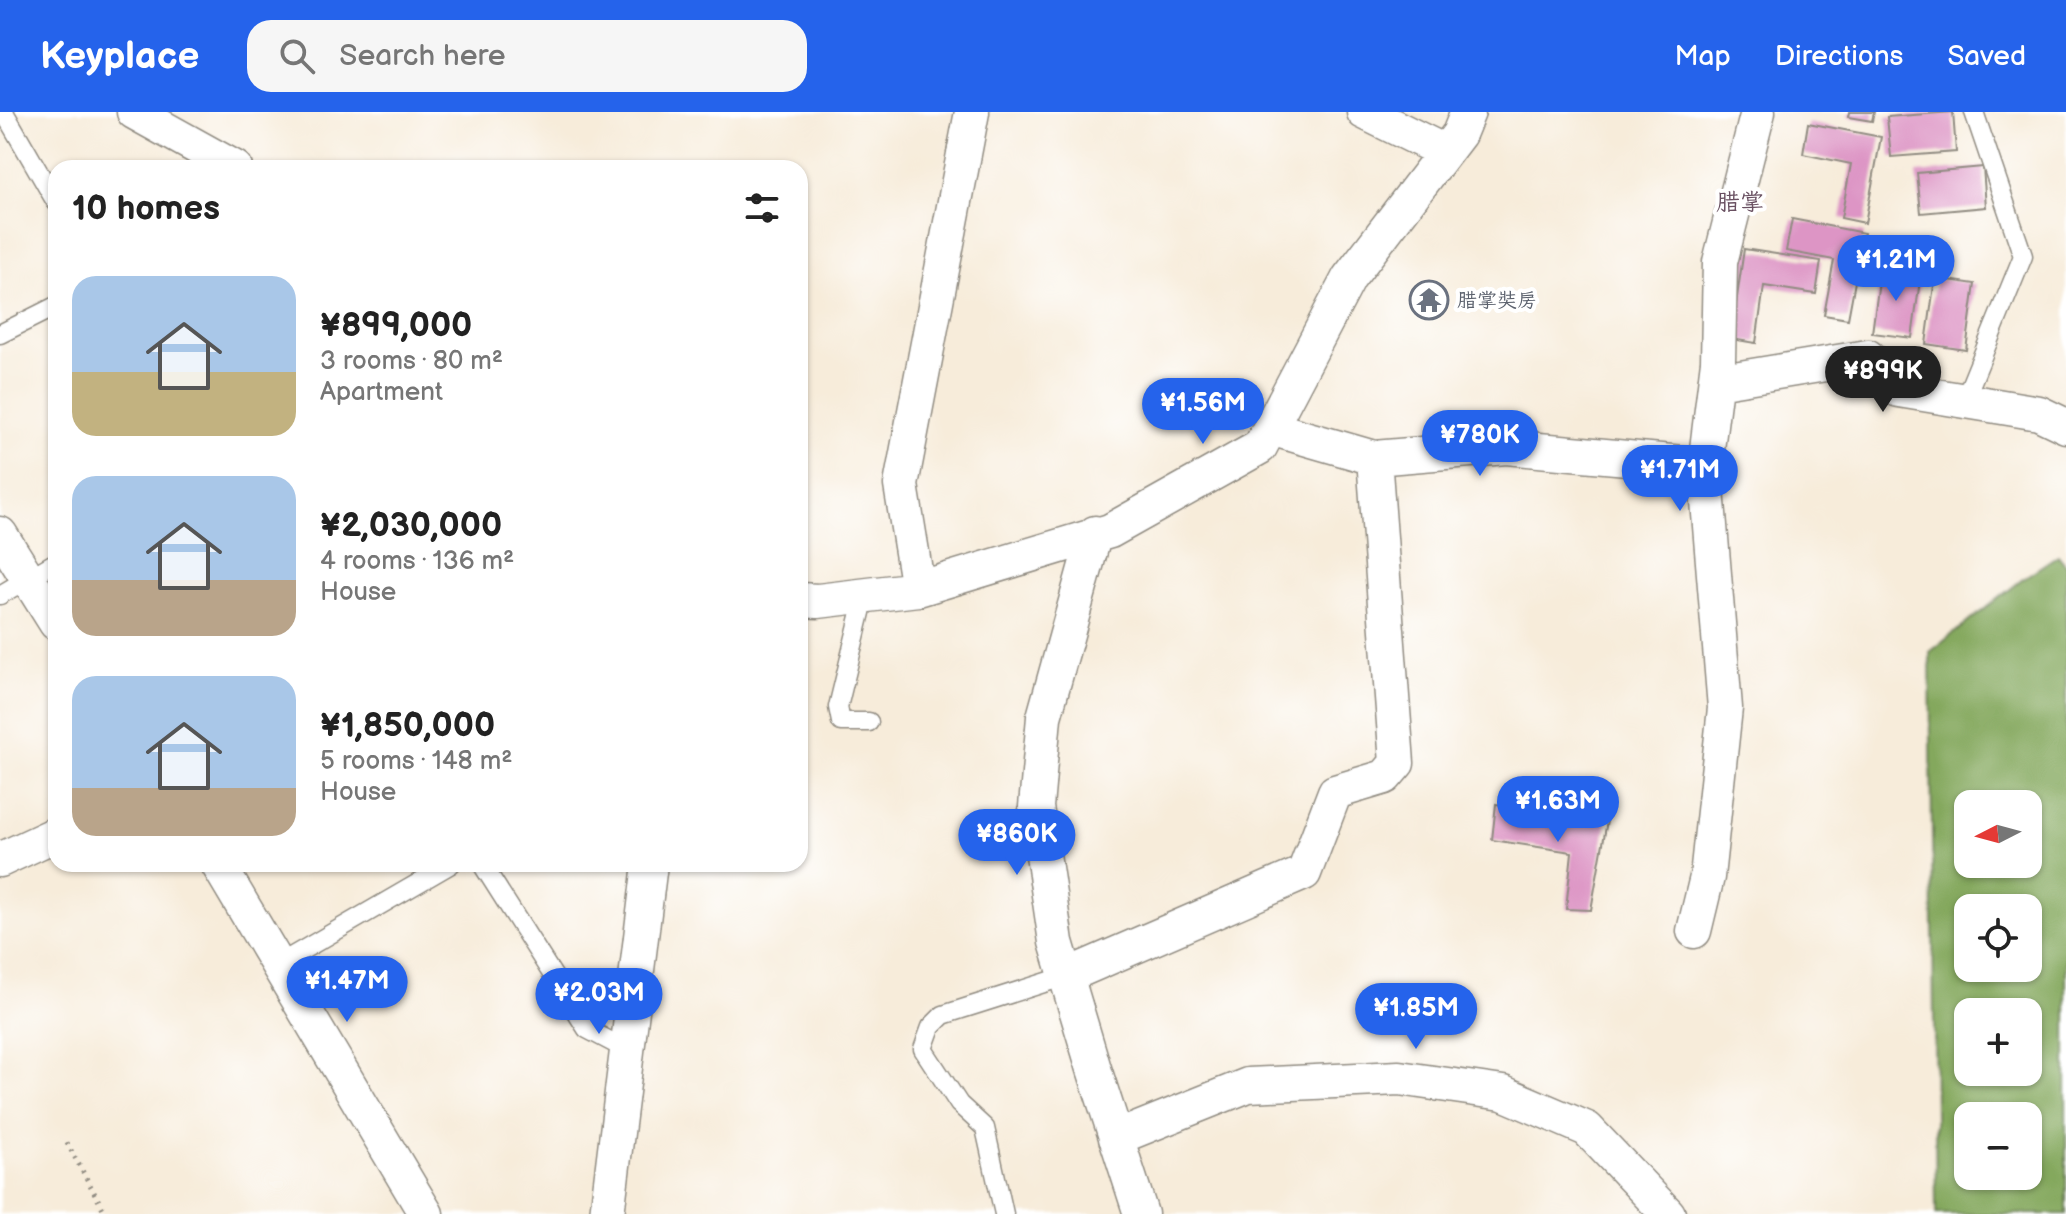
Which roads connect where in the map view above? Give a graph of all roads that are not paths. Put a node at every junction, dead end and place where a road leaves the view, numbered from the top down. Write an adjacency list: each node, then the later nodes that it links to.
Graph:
1 (4, 112): 10 (lane)
2 (134, 112): 9 (street)
3 (972, 112): 22 (street)
4 (1364, 112): 8 (street)
5 (1468, 112): 8 (street)
6 (1758, 112): 13 (street)
7 (1974, 112): 14 (lane)
8 (1445, 152): 16 (street)
9 (221, 160)
10 (48, 188)
11 (48, 310): 12 (lane)
12 (0, 334)
13 (1716, 382): 14 (street); 18 (street)
14 (1964, 401): 15 (street)
15 (2066, 426)
16 (1270, 428): 17 (street); 19 (street)
17 (1374, 458): 18 (street); 35 (street)
18 (1705, 465): 33 (street)
19 (1095, 533): 22 (street); 35 (street)
20 (0, 534): 21 (street)
21 (28, 578): 25 (street)
22 (918, 589): 23 (street)
23 (865, 596): 24 (street); 26 (lane)
24 (808, 600)
25 (48, 610)
26 (869, 722)
27 (48, 838): 28 (street)
28 (0, 860)
29 (223, 872): 34 (street)
30 (437, 872): 34 (lane)
31 (487, 872): 36 (lane)
32 (649, 872): 36 (street)
33 (1694, 931)
34 (277, 965): 38 (street)
35 (1066, 976): 37 (street); 40 (lane)
36 (627, 1050): 39 (street)
37 (1116, 1138): 41 (street); 42 (street)
38 (426, 1214)
39 (607, 1214)
40 (1004, 1214)
41 (1141, 1214)
42 (1668, 1214)

